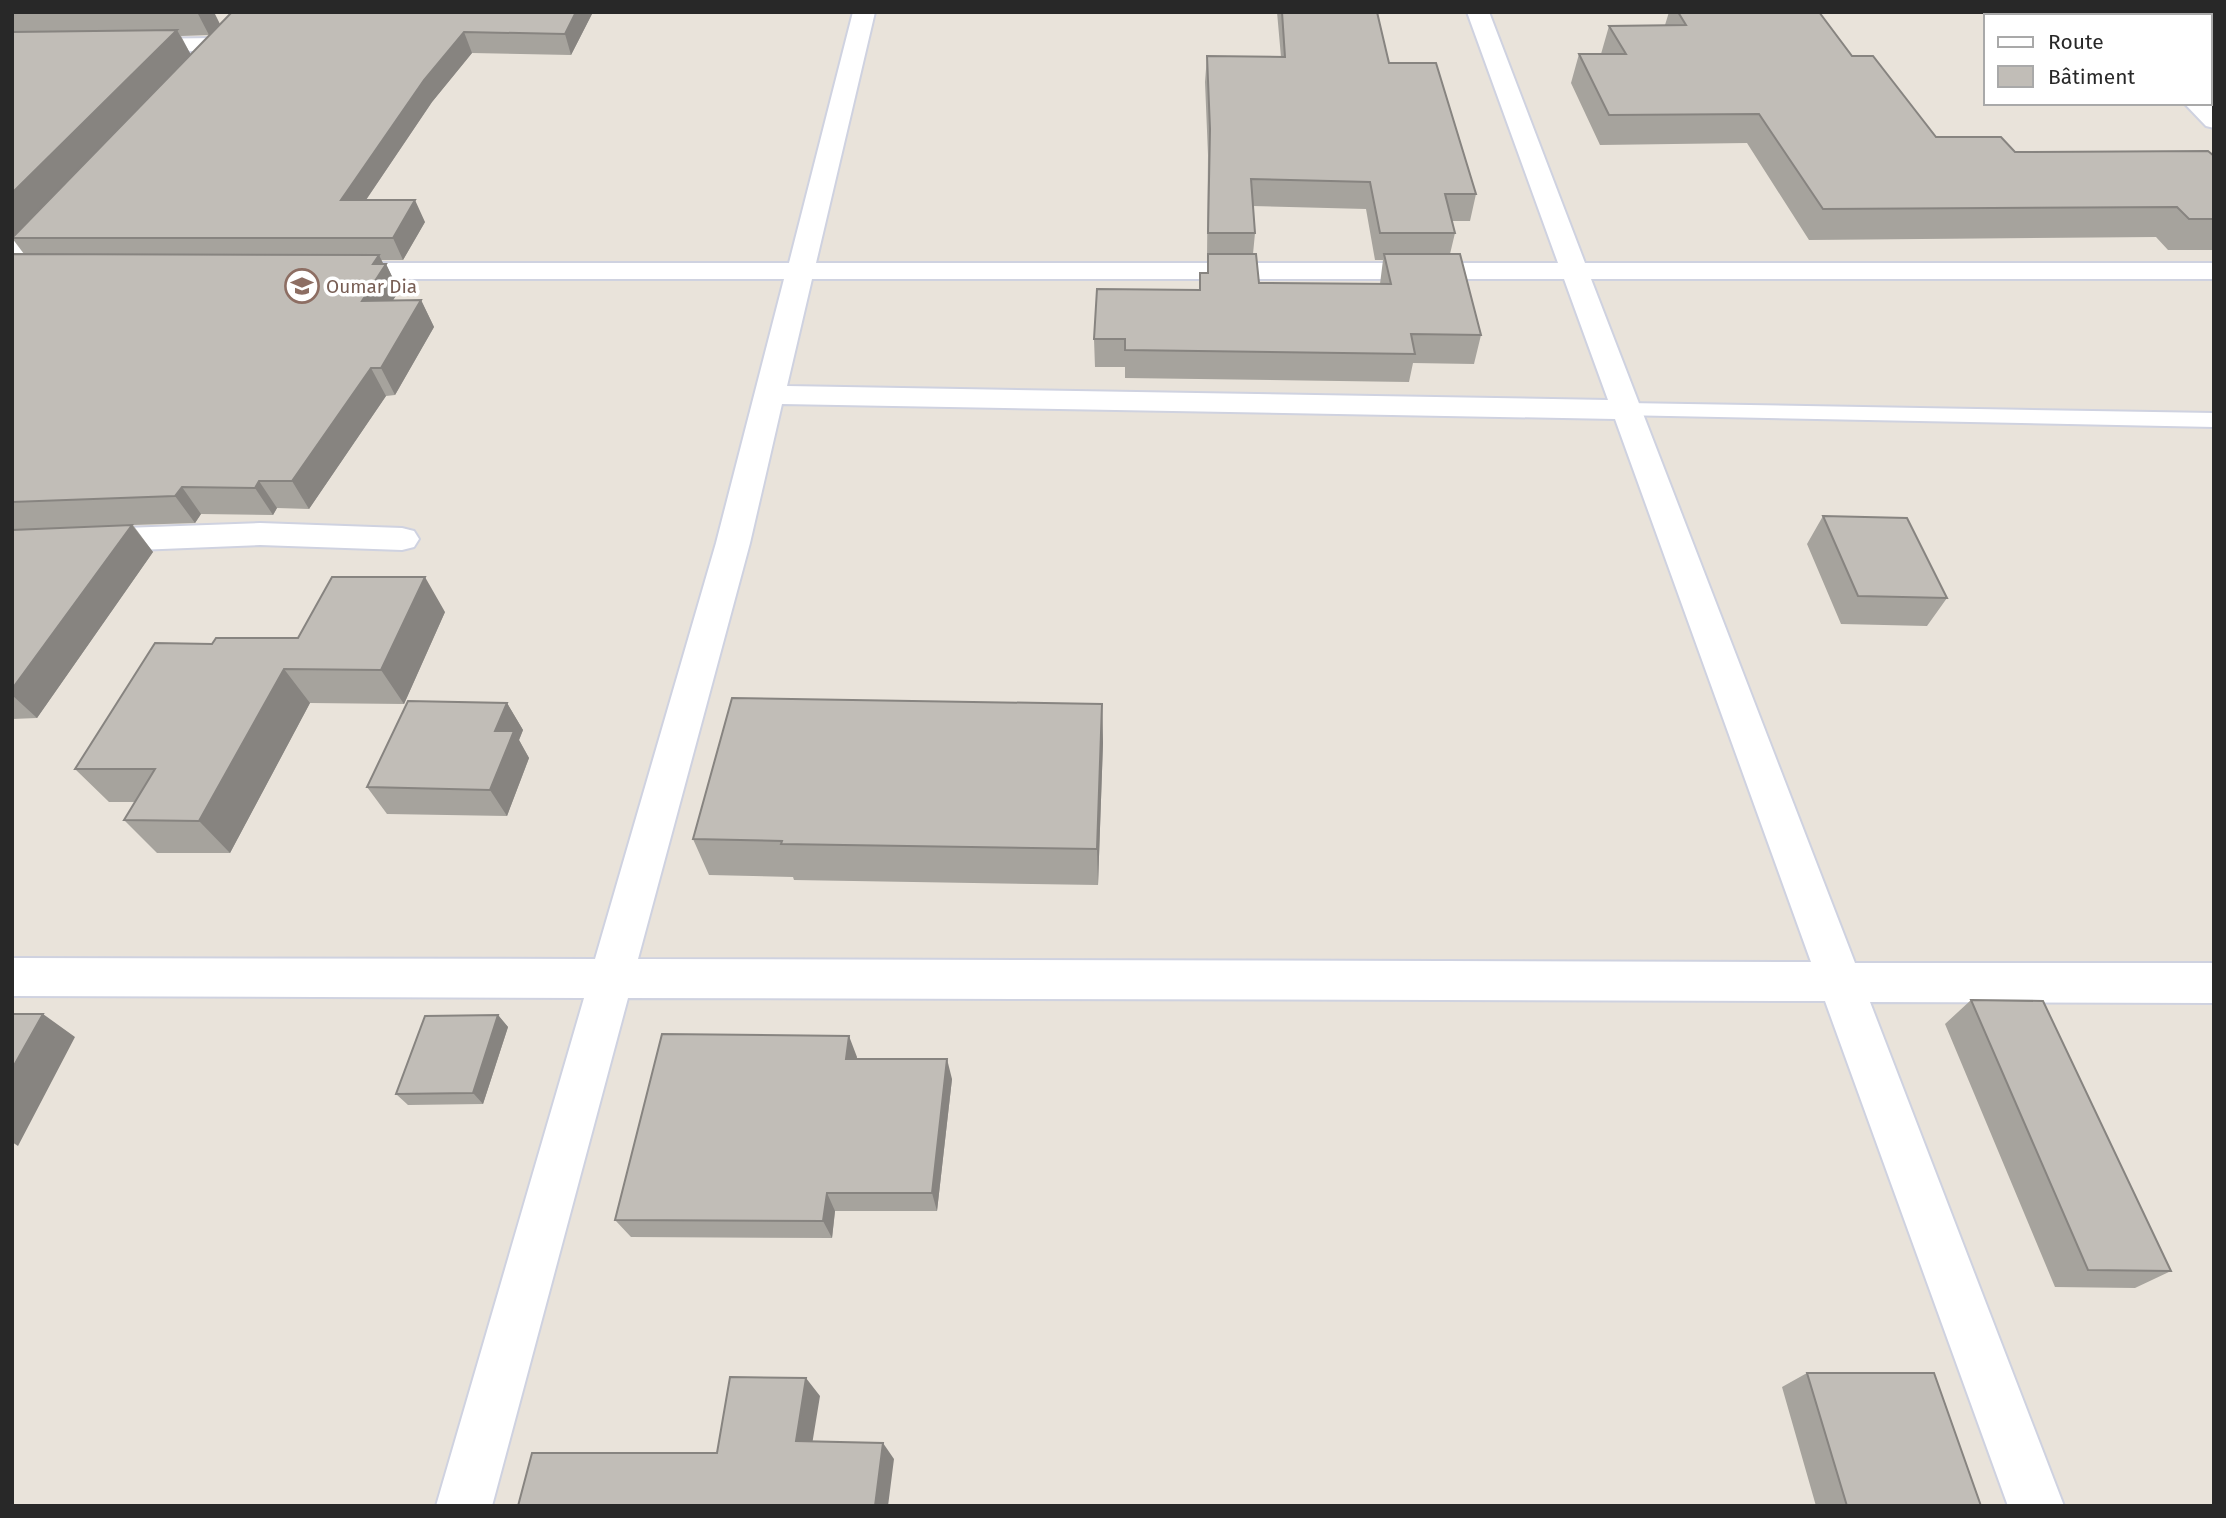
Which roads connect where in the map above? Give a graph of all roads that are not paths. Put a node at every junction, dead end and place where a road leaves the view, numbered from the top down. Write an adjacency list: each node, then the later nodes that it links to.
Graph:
1 (864, 12): 9 (street)
2 (1478, 12): 10 (street)
3 (108, 46): 4 (street)
4 (198, 64)
5 (2198, 105): 6 (street)
6 (2214, 121)
7 (68, 200): 8 (street)
8 (12, 258)
9 (800, 270): 10 (street); 13 (street); 15 (street)
10 (1574, 270): 14 (street); 16 (street)
11 (12, 271): 12 (street)
12 (40, 271)
13 (316, 271)
14 (2214, 271)
15 (769, 395): 16 (street); 21 (street)
16 (1627, 410): 17 (lane); 22 (street)
17 (2214, 420)
18 (402, 539): 19 (street)
19 (12, 544)
20 (12, 977): 21 (street)
21 (611, 979): 22 (street); 24 (street)
22 (1840, 982): 23 (street); 25 (street)
23 (2214, 983)
24 (464, 1506)
25 (2036, 1506)

